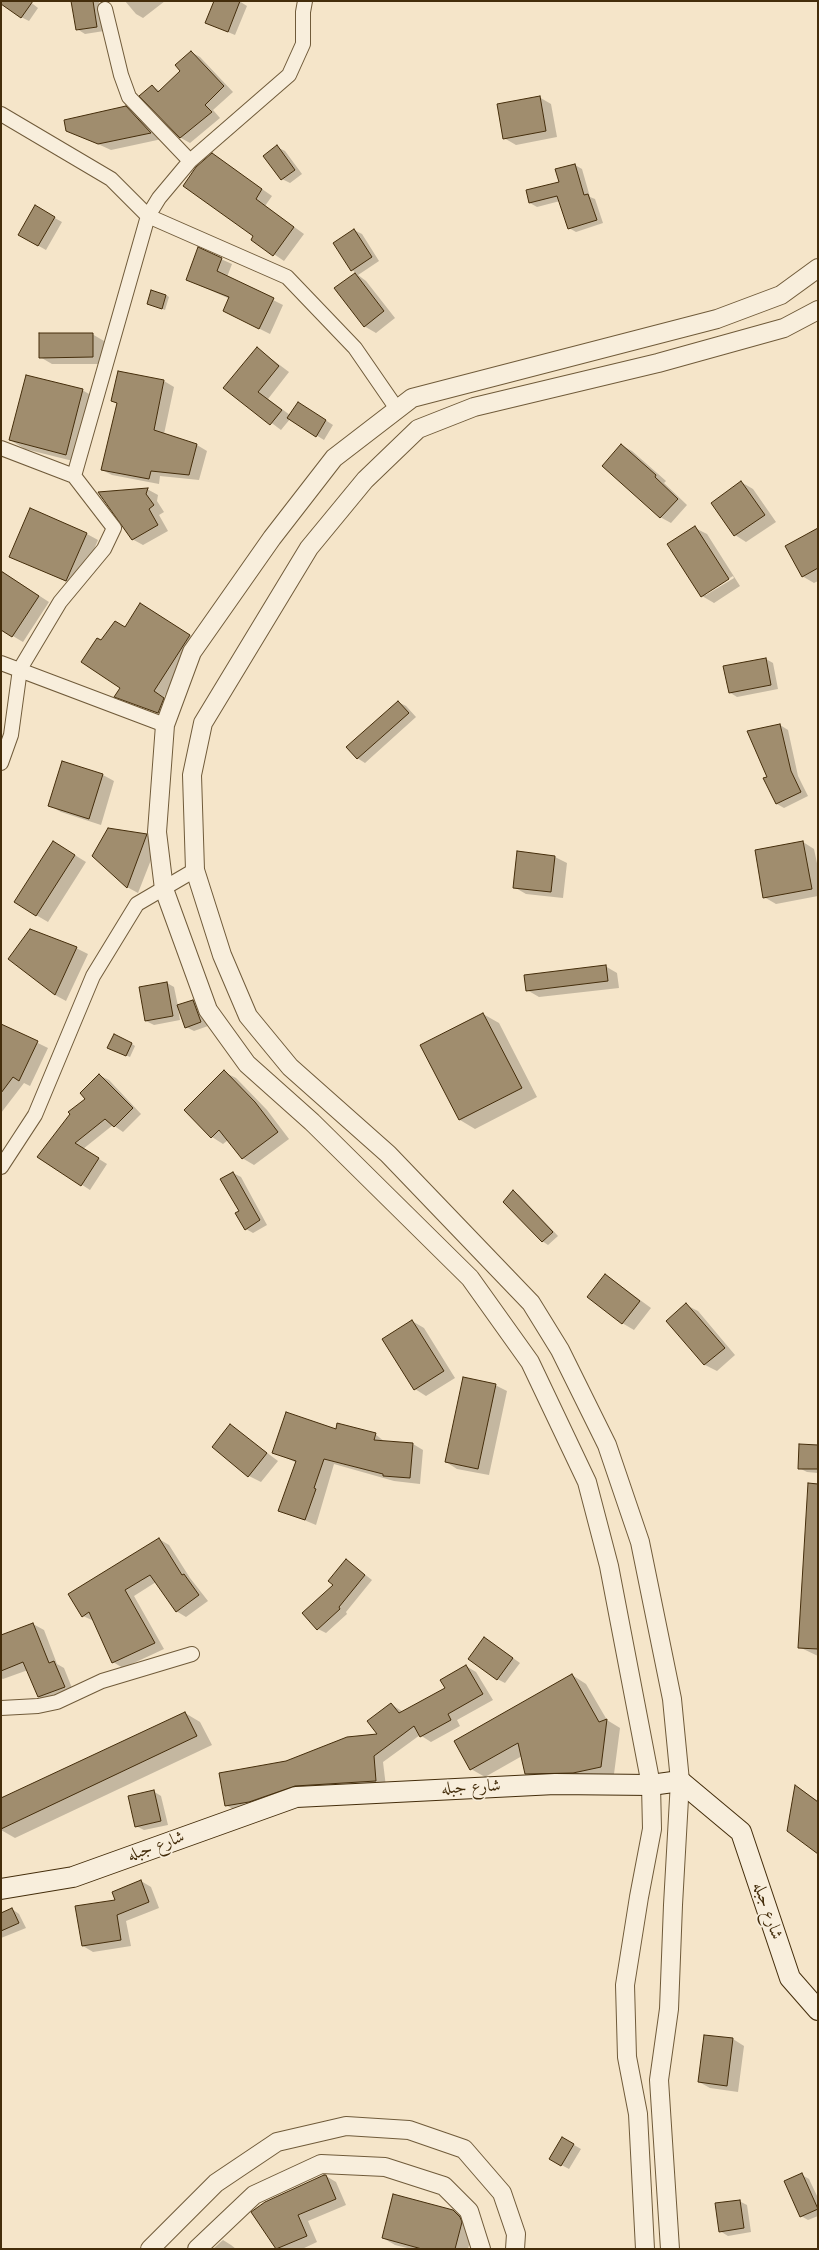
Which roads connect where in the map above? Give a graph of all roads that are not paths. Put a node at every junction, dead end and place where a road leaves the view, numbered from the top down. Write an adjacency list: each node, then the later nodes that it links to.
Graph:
1 (305, 1): 4 (street)
2 (105, 9): 4 (street)
3 (1, 114): 5 (street)
4 (190, 161): 5 (street)
5 (148, 216): 8 (street); 10 (street)
6 (818, 268): 8 (street)
7 (818, 310): 15 (street)
8 (397, 409): 13 (street)
9 (1, 448): 10 (street)
10 (74, 476): 12 (street)
11 (1, 663): 12 (street)
12 (20, 669): 13 (street); 14 (street)
13 (165, 725): 16 (street)
14 (1, 763)
15 (195, 870): 16 (street); 20 (street)
16 (164, 889): 17 (street); 21 (street)
17 (1, 1167)
18 (192, 1654): 19 (street)
19 (1, 1708)
20 (680, 1781): 21 (main road, شارع جبله); 23 (main road, شارع جبله); 29 (street)
21 (651, 1784): 22 (main road, شارع جبله); 28 (street)
22 (1, 1890)
23 (818, 2010)
24 (150, 2249): 27 (street)
25 (197, 2249): 26 (street)
26 (481, 2249)
27 (515, 2249)
28 (645, 2249)
29 (670, 2249)

